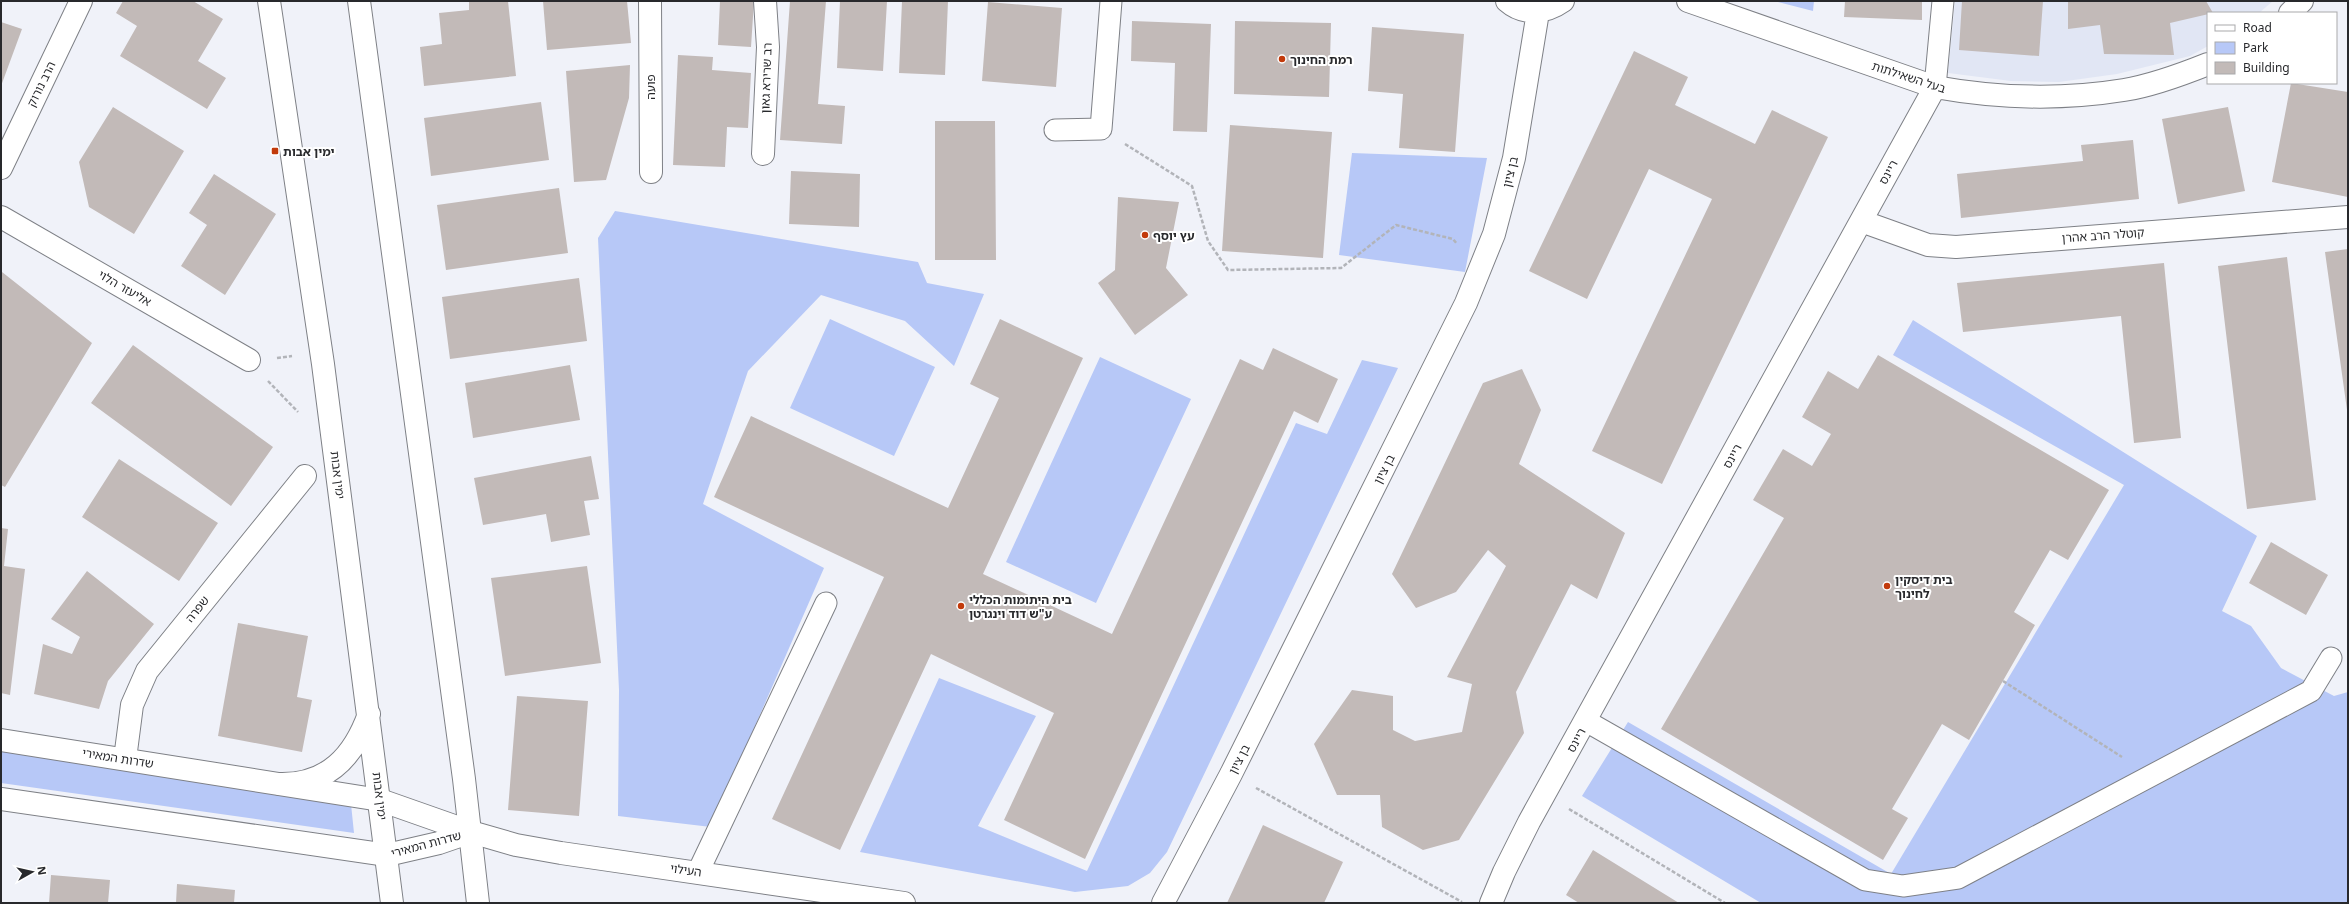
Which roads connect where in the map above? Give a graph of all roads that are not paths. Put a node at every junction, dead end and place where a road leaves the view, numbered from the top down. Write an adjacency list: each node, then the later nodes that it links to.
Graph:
1 (82, 1): 20 (street, הרב נורוק)
2 (269, 1): 29 (street, ימין אבות)
3 (358, 1): 15 (street)
4 (369, 1): 15 (street)
5 (650, 1): 21 (street, פועה)
6 (765, 1): 19 (street, רב שרירא גאון)
7 (1111, 1): 18 (lane)
8 (1507, 1): 13 (street)
9 (1563, 1): 13 (street)
10 (1688, 1): 17 (street, בעל השאילתות)
11 (1944, 1): 17 (lane, ריינס)
12 (2302, 1): 14 (street)
13 (1538, 12): 42 (street, בן ציון)
14 (2291, 12)
15 (363, 32): 36 (street)
16 (2207, 64): 17 (street, בעל השאילתות)
17 (1935, 87): 24 (street, ריינס)
18 (1055, 130)
19 (763, 154)
20 (1, 168)
21 (651, 172)
22 (1, 217): 25 (street, אליעזר הלוי)
23 (2348, 217): 24 (street, קוטלר הרב אהרן)
24 (1862, 221): 30 (street, ריינס)
25 (249, 360)
26 (305, 476): 32 (street, שפרה)
27 (826, 603): 38 (lane)
28 (2331, 658): 30 (lane)
29 (369, 714): 33 (street); 35 (street, ימין אבות)
30 (1586, 721): 43 (street, ריינס)
31 (1, 740): 32 (street, שדרות המאירי)
32 (125, 759): 33 (street, שדרות המאירי)
33 (280, 784): 35 (street, שדרות המאירי)
34 (1, 799): 37 (street, שדרות המאירי)
35 (380, 800): 36 (street, שדרות המאירי); 37 (street, ימין אבות)
36 (470, 832): 37 (street, שדרות המאירי); 38 (street, העילוי); 40 (street)
37 (387, 855): 39 (street, ימין אבות)
38 (698, 872): 41 (street, העילוי)
39 (392, 903)
40 (478, 903)
41 (904, 903)
42 (1162, 903)
43 (1491, 903)

